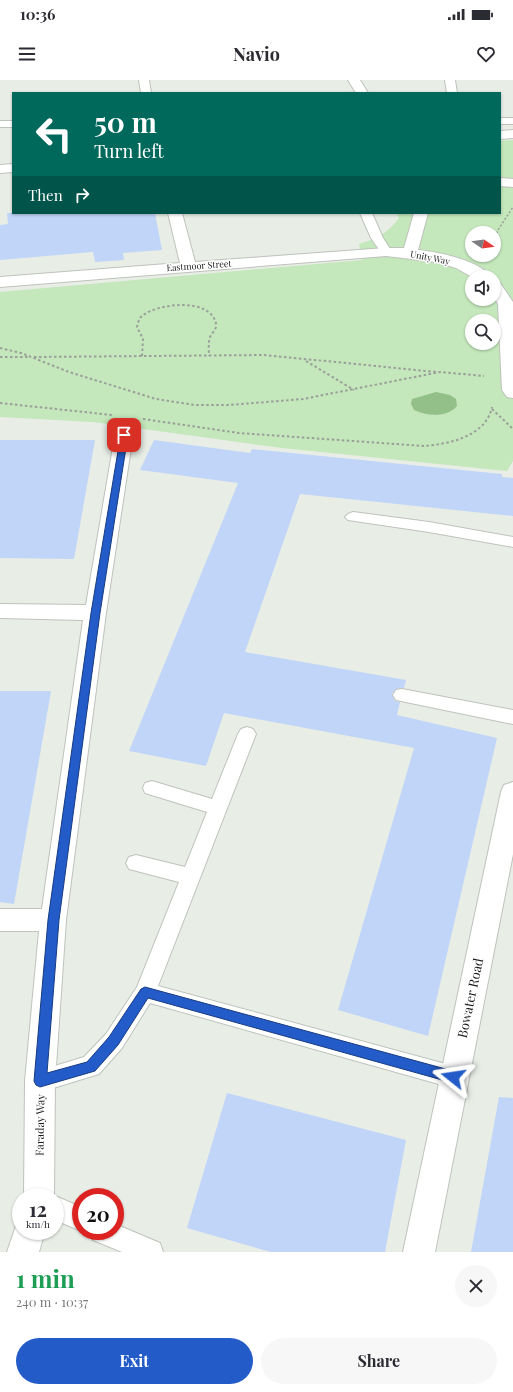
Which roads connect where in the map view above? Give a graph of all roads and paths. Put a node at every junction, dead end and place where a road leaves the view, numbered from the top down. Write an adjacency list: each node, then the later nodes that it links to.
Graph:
1 (144, 80): 4 (lane)
2 (354, 80): 5 (street)
3 (450, 80): 6 (lane)
4 (146, 92)
5 (361, 92)
6 (452, 92)
7 (501, 121): 8 (lane)
8 (513, 121)
9 (0, 124): 10 (lane)
10 (12, 124)
11 (513, 134): 12 (street)
12 (501, 135)
13 (12, 168): 14 (street)
14 (0, 169)
15 (501, 182): 16 (street)
16 (513, 182)
17 (513, 207): 21 (path)
18 (175, 214): 23 (street)
19 (366, 214): 22 (lane)
20 (421, 214): 22 (street)
21 (501, 226)
22 (398, 253): 23 (street, Eastmoor Street); 24 (street, Unity Way)
23 (189, 267): 25 (street, Eastmoor Street)
24 (470, 270)
25 (0, 282)
26 (501, 295): 30 (street)
27 (0, 348): 32 (path)
28 (142, 356): 29 (path); 29 (path); 32 (path)
29 (209, 356): 33 (path)
30 (511, 356): 37 (street)
31 (0, 357): 32 (path)
32 (31, 357): 36 (path)
33 (304, 360): 34 (path); 36 (path)
34 (440, 372): 35 (path); 36 (path)
35 (490, 376)
36 (354, 390)
37 (513, 394)
38 (0, 402): 39 (path)
39 (128, 423): 40 (path); 44 (street, Faraday Way)
40 (513, 429)
41 (353, 517): 42 (lane)
42 (513, 542)
43 (0, 611): 44 (street)
44 (95, 613): 54 (street, Faraday Way)
45 (402, 695): 46 (lane)
46 (513, 718)
47 (247, 734): 50 (lane)
48 (152, 788): 50 (lane)
49 (513, 792): 56 (street, Bowater Road)
50 (218, 808): 52 (lane)
51 (136, 863): 52 (lane)
52 (191, 877): 55 (lane)
53 (0, 920): 54 (street)
54 (53, 920): 57 (street, Faraday Way)
55 (145, 992): 56 (lane); 57 (lane)
56 (453, 1077): 63 (street, Bowater Road)
57 (40, 1081): 58 (street, Faraday Way)
58 (38, 1188)
59 (26, 1240): 61 (street)
60 (123, 1240): 62 (lane)
61 (23, 1252)
62 (151, 1252)
63 (419, 1252)

